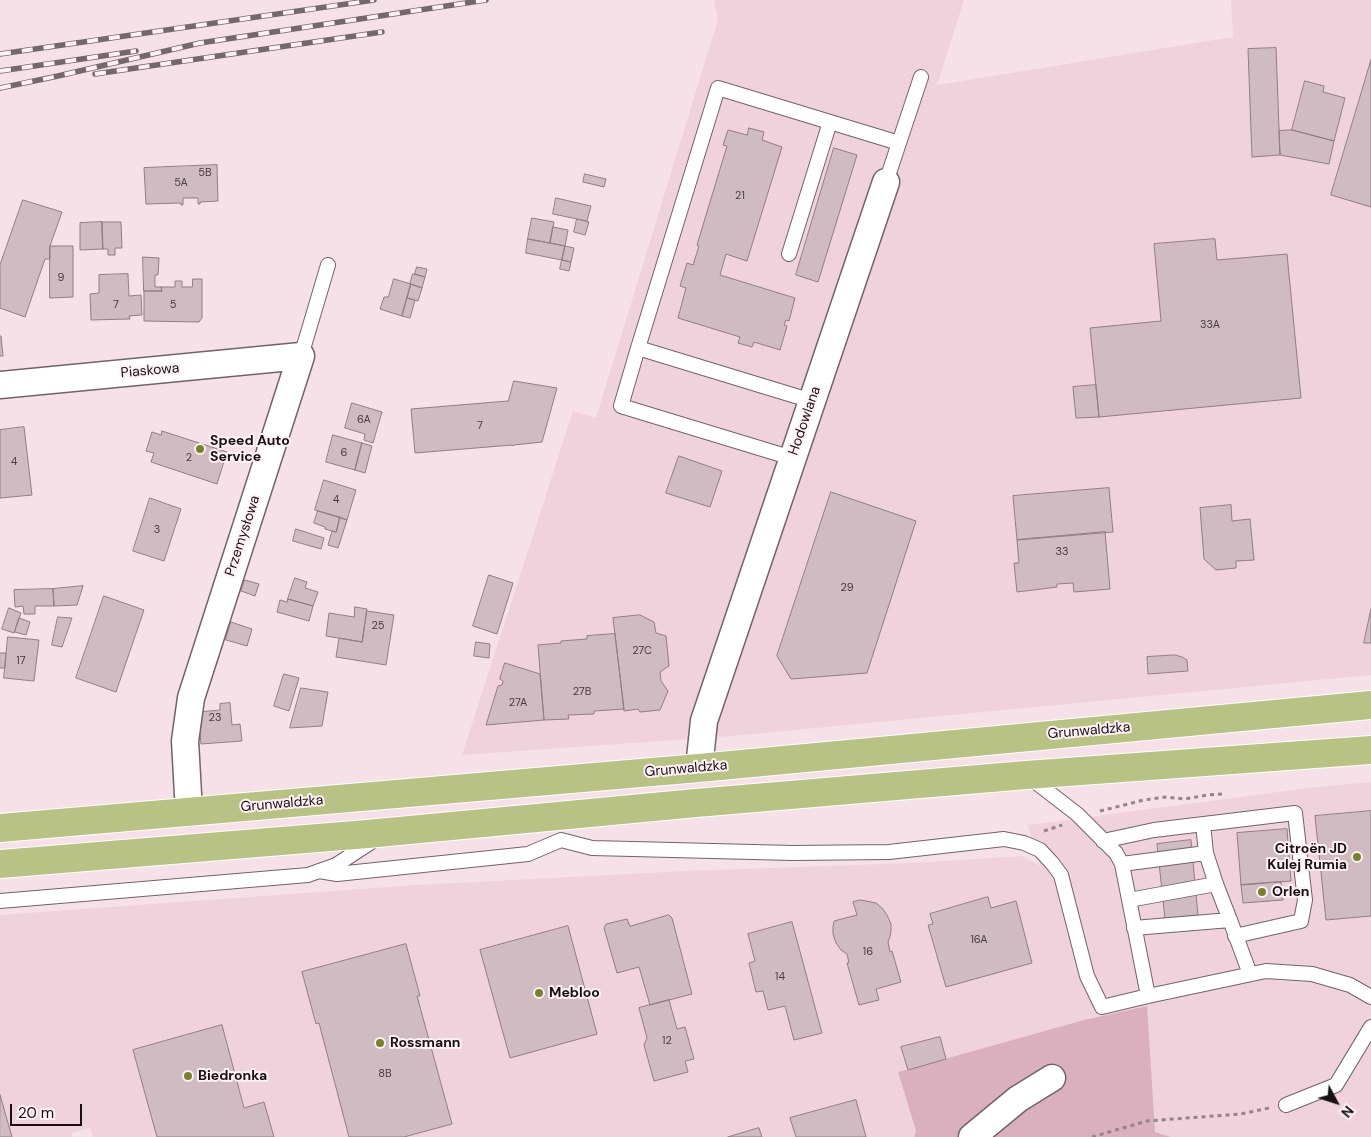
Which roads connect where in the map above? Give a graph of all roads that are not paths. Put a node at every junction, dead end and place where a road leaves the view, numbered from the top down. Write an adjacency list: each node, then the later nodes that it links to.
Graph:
1 (921, 77): 3 (lane, Hodowlana)
2 (830, 122): 3 (lane); 5 (lane); 7 (lane)
3 (899, 143): 4 (lane, Hodowlana)
4 (886, 182): 10 (street, Hodowlana)
5 (789, 254)
6 (328, 265): 8 (lane, Przemysłowa)
7 (638, 348): 10 (lane); 11 (lane)
8 (300, 356): 9 (street, Piaskowa); 16 (street, Przemysłowa)
9 (0, 385)
10 (812, 401): 11 (street, Hodowlana)
11 (792, 458): 14 (street, Hodowlana)
12 (1371, 704): 14 (main road, Grunwaldzka)
13 (1371, 750): 15 (main road)
14 (699, 768): 16 (main road, Grunwaldzka)
15 (1026, 775): 19 (main road); 21 (lane)
16 (189, 812): 18 (main road, Grunwaldzka)
17 (1204, 824): 21 (lane); 22 (lane); 31 (lane)
18 (0, 828)
19 (559, 828): 20 (main road); 25 (lane); 33 (lane)
20 (388, 832): 23 (main road); 25 (lane)
21 (1103, 840): 24 (lane)
22 (1206, 853): 24 (lane); 26 (lane)
23 (0, 864)
24 (1122, 864): 27 (lane)
25 (319, 871): 28 (lane)
26 (1216, 884): 27 (lane); 29 (lane)
27 (1129, 900): 30 (lane)
28 (0, 901)
29 (1230, 920): 30 (lane); 31 (lane)
30 (1134, 928): 33 (lane)
31 (1235, 936): 32 (lane)
32 (1250, 974): 33 (lane); 34 (lane)
33 (1148, 996)
34 (1371, 997)
35 (1371, 1027): 37 (lane)
36 (1052, 1078): 38 (street)
37 (1286, 1105)
38 (972, 1137)

